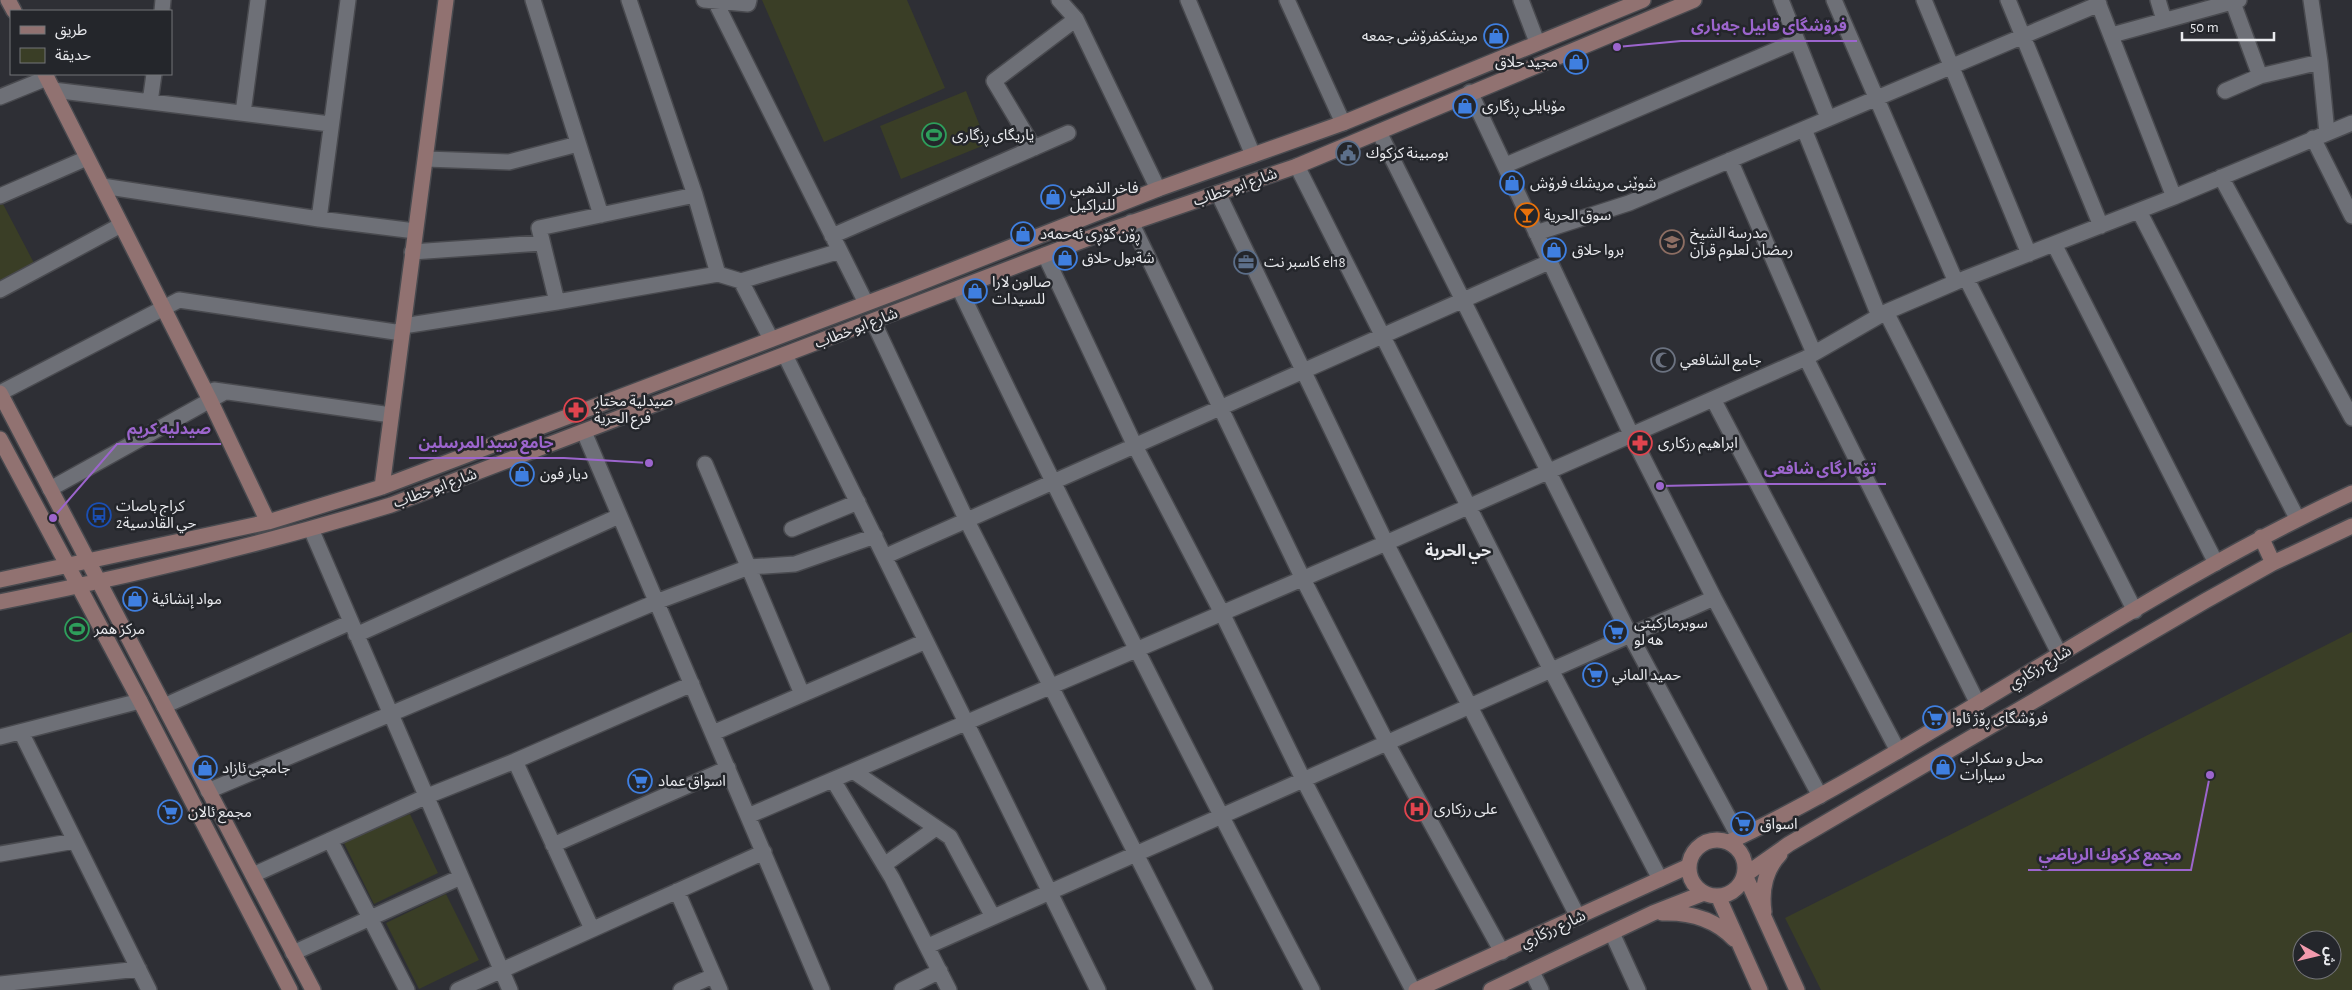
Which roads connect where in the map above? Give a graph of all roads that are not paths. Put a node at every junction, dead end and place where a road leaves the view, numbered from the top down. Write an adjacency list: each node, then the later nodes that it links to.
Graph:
1 (258, 0): 39 (street)
2 (348, 0): 43 (street)
3 (446, 0): 53 (street)
4 (533, 0): 49 (street)
5 (748, 0): 17 (street)
6 (1059, 0): 22 (street)
7 (1188, 0): 51 (street)
8 (1287, 0): 41 (street)
9 (1521, 0): 27 (street)
10 (1694, 0): 34 (street, شارع ابو خطاب)
11 (1781, 0): 26 (street)
12 (1834, 0): 36 (street)
13 (1924, 0): 29 (street)
14 (2008, 0): 24 (street)
15 (2158, 0): 23 (street)
16 (2311, 0): 28 (street)
17 (710, 1): 73 (street)
18 (1642, 1): 27 (street, شارع ابو خطاب)
19 (2235, 1): 23 (street); 31 (street)
20 (2098, 2): 24 (street); 25 (street)
21 (632, 3): 61 (street)
22 (1076, 19): 50 (street); 59 (street)
23 (2164, 20): 25 (street)
24 (2023, 36): 29 (street); 70 (street)
25 (2112, 36): 63 (street)
26 (1797, 41): 40 (street); 55 (street)
27 (1537, 42): 38 (street, شارع ابو خطاب)
28 (2320, 62): 31 (street); 48 (street)
29 (1951, 66): 36 (street); 78 (street)
30 (154, 75): 37 (street)
31 (2260, 76): 33 (street)
32 (49, 81): 35 (street); 37 (street); 52 (street)
33 (2225, 91)
34 (1470, 92): 44 (street, شارع ابو خطاب); 55 (street)
35 (0, 97)
36 (1875, 99): 40 (street); 82 (street)
37 (150, 102): 39 (street)
38 (1392, 104): 41 (street, شارع ابو خطاب); 44 (street)
39 (243, 113): 43 (street)
40 (1828, 118): 45 (street)
41 (1343, 123): 51 (street, شارع ابو خطاب)
42 (2352, 123): 48 (street)
43 (330, 124): 67 (street)
44 (1400, 124): 46 (street, شارع ابو خطاب)
45 (1804, 129): 54 (street); 92 (street)
46 (1379, 132): 56 (street, شارع ابو خطاب); 87 (street)
47 (1068, 133): 50 (street)
48 (2320, 136): 57 (street); 66 (street)
49 (578, 144): 53 (street); 65 (street)
50 (1034, 148): 73 (street)
51 (1253, 155): 59 (street, شارع ابو خطاب)
52 (88, 158): 58 (street); 62 (street)
53 (426, 159): 71 (street)
54 (1730, 160): 72 (street); 98 (street)
55 (1506, 165): 72 (street)
56 (1297, 166): 60 (street, شارع ابو خطاب); 95 (street)
57 (2221, 177): 63 (street); 105 (street)
58 (102, 186): 67 (street); 69 (street)
59 (1158, 189): 86 (street, شارع ابو خطاب)
60 (1218, 193): 68 (street, شارع ابو خطاب); 99 (street)
61 (695, 195): 65 (street); 81 (street)
62 (0, 196)
63 (2174, 197): 64 (street)
64 (2139, 211): 70 (street); 119 (street)
65 (600, 215): 74 (street)
66 (2352, 216)
67 (319, 219): 71 (street)
68 (1131, 222): 79 (street, شارع ابو خطاب); 103 (street)
69 (121, 225): 85 (street); 91 (street)
70 (2101, 226): 75 (street)
71 (415, 231): 77 (street)
72 (1536, 233): 80 (street)
73 (832, 236): 76 (street)
74 (542, 243): 77 (street); 88 (street)
75 (2054, 244): 78 (street); 130 (street)
76 (840, 251): 83 (street); 89 (street)
77 (412, 252): 94 (street)
78 (2029, 254): 82 (street)
79 (1045, 255): 84 (street, شارع ابو خطاب); 109 (street)
80 (1549, 262): 87 (street); 107 (street)
81 (718, 274): 83 (street); 88 (street)
82 (1961, 280): 92 (street); 141 (street)
83 (741, 281): 96 (street)
84 (959, 288): 90 (street, شارع ابو خطاب); 112 (street)
85 (0, 290)
86 (902, 290): 89 (street, شارع ابو خطاب); 90 (street)
87 (1464, 300): 95 (street); 111 (street)
88 (557, 302): 94 (street)
89 (866, 304): 96 (street, شارع ابو خطاب)
90 (910, 307): 93 (street, شارع ابو خطاب)
91 (164, 308): 94 (street); 100 (street); 101 (street)
92 (1882, 314): 98 (street); 147 (street)
93 (873, 321): 97 (street, شارع ابو خطاب); 120 (street)
94 (402, 329): 104 (street)
95 (1382, 336): 99 (street); 117 (street)
96 (771, 339): 113 (street, شارع ابو خطاب)
97 (785, 354): 106 (street, شارع ابو خطاب); 116 (street)
98 (1810, 356): 102 (street); 153 (street)
99 (1305, 370): 103 (street); 127 (street)
100 (0, 393): 114 (street)
101 (207, 394): 104 (street); 114 (street); 121 (street)
102 (1713, 399): 107 (street); 162 (street)
103 (1220, 408): 109 (street); 134 (street)
104 (391, 415): 113 (street)
105 (2352, 418)
106 (584, 432): 118 (street); 123 (street, شارع ابو خطاب)
107 (1631, 434): 111 (street); 138 (street)
108 (0, 439): 132 (street)
109 (1135, 446): 112 (street); 142 (street)
110 (705, 464): 133 (street)
111 (1548, 471): 117 (street); 144 (street)
112 (1052, 483): 120 (street); 146 (street)
113 (382, 487): 121 (street, شارع ابو خطاب)
114 (50, 489): 129 (street)
115 (2352, 493): 119 (street, شارع رزكاري)
116 (858, 502): 124 (street); 125 (street)
117 (1468, 506): 127 (street); 148 (street)
118 (619, 516): 140 (street); 143 (street)
119 (2298, 518): 126 (street, شارع رزكاري)
120 (967, 520): 128 (street); 150 (street)
121 (268, 522): 129 (street, شارع ابو خطاب)
122 (2352, 526): 131 (street, شارع رزكاري)
123 (310, 529): 136 (street, شارع ابو خطاب); 143 (street)
124 (792, 529)
125 (875, 536): 128 (street); 133 (street)
126 (2261, 537): 130 (street, شارع رزكاري); 131 (street)
127 (1386, 543): 134 (street); 154 (street)
128 (886, 556): 145 (street)
129 (88, 561): 132 (street, شارع ابو خطاب); 136 (street)
130 (2216, 563): 141 (street, شارع رزكاري)
131 (2273, 563): 177 (street, شارع رزكاري)
132 (65, 565): 135 (street, شارع ابو خطاب); 137 (street)
133 (749, 566): 140 (street); 151 (street)
134 (1303, 579): 142 (street); 161 (street)
135 (0, 580)
136 (100, 582): 137 (street, شارع ابو خطاب); 155 (street)
137 (78, 587): 139 (street, شارع ابو خطاب); 152 (street)
138 (1714, 598): 144 (street); 169 (street)
139 (0, 602)
140 (656, 602): 149 (street); 156 (street)
141 (2135, 611): 147 (street, شارع رزكاري)
142 (1222, 613): 146 (street); 166 (street)
143 (354, 628): 155 (street); 156 (street)
144 (1630, 635): 148 (street); 174 (street)
145 (926, 641): 151 (street); 157 (street)
146 (1138, 649): 150 (street); 172 (street)
147 (2060, 655): 153 (street, شارع رزكاري)
148 (1551, 670): 154 (street); 187 (street)
149 (692, 684): 159 (street); 163 (street)
150 (1051, 686): 157 (street); 181 (street)
151 (802, 694): 159 (street)
152 (140, 701): 158 (street); 209 (street)
153 (1978, 704): 162 (street, شارع رزكاري)
154 (1471, 705): 161 (street); 193 (street)
155 (164, 706): 168 (street)
156 (390, 713): 168 (street); 170 (street)
157 (966, 722): 165 (street); 189 (street)
158 (21, 732): 160 (street); 176 (street)
159 (713, 733): 164 (street)
160 (0, 737)
161 (1386, 743): 166 (street); 201 (street)
162 (1898, 751): 169 (street, شارع رزكاري)
163 (515, 761): 170 (street); 178 (street)
164 (728, 768): 171 (street); 178 (street)
165 (853, 771): 167 (street); 173 (street)
166 (1304, 779): 172 (street); 222 (street)
167 (833, 780): 171 (street); 182 (street)
168 (208, 790): 184 (street)
169 (1820, 796): 174 (street, شارع رزكاري)
170 (425, 797): 175 (street); 186 (street)
171 (748, 816): 179 (street)
172 (1220, 816): 181 (street); 221 (street)
173 (936, 828): 182 (street); 192 (street)
174 (1734, 839): 183 (street); 185 (street)
175 (330, 840): 184 (street); 194 (street)
176 (75, 841): 180 (street); 202 (street)
177 (1789, 844): 185 (street, شارع رزكاري); 196 (street)
178 (554, 845): 195 (street)
179 (764, 852): 188 (street); 216 (street)
180 (0, 854)
181 (1135, 854): 189 (street); 220 (street)
182 (884, 865): 199 (street)
183 (1689, 866): 187 (street, شارع رزكاري); 190 (street)
184 (253, 875): 200 (street)
185 (1745, 875): 190 (street); 196 (street)
186 (461, 877): 194 (street); 203 (street)
187 (1660, 879): 193 (street, شارع رزكاري)
188 (677, 891): 195 (street); 206 (street)
189 (1050, 892): 192 (street); 219 (street)
190 (1711, 894): 191 (street, شارع رزكاري); 198 (street)
191 (1653, 913): 197 (street, شارع رزكاري); 198 (street)
192 (993, 917): 199 (street)
193 (1578, 917): 201 (street, شارع رزكاري)
194 (370, 918): 200 (street); 211 (street)
195 (592, 929): 203 (street)
196 (1770, 932): 227 (street)
197 (1612, 933): 205 (street, شارع رزكاري); 225 (street)
198 (1740, 945): 226 (street)
199 (928, 946): 204 (street)
200 (293, 952): 210 (street)
201 (1502, 952): 222 (street, شارع رزكاري)
202 (139, 969): 207 (street); 208 (street)
203 (501, 970): 212 (street); 213 (street)
204 (940, 972): 217 (street); 218 (street)
205 (1532, 972): 223 (street, شارع رزكاري); 224 (street)
206 (714, 976): 214 (street); 215 (street)
207 (0, 984)
208 (149, 990)
209 (290, 990)
210 (312, 990)
211 (407, 990)
212 (458, 990)
213 (510, 990)
214 (680, 990)
215 (720, 990)
216 (822, 990)
217 (902, 990)
218 (949, 990)
219 (1098, 990)
220 (1205, 990)
221 (1312, 990)
222 (1415, 990)
223 (1491, 990)
224 (1541, 990)
225 (1638, 990)
226 (1760, 990)
227 (1797, 990)

